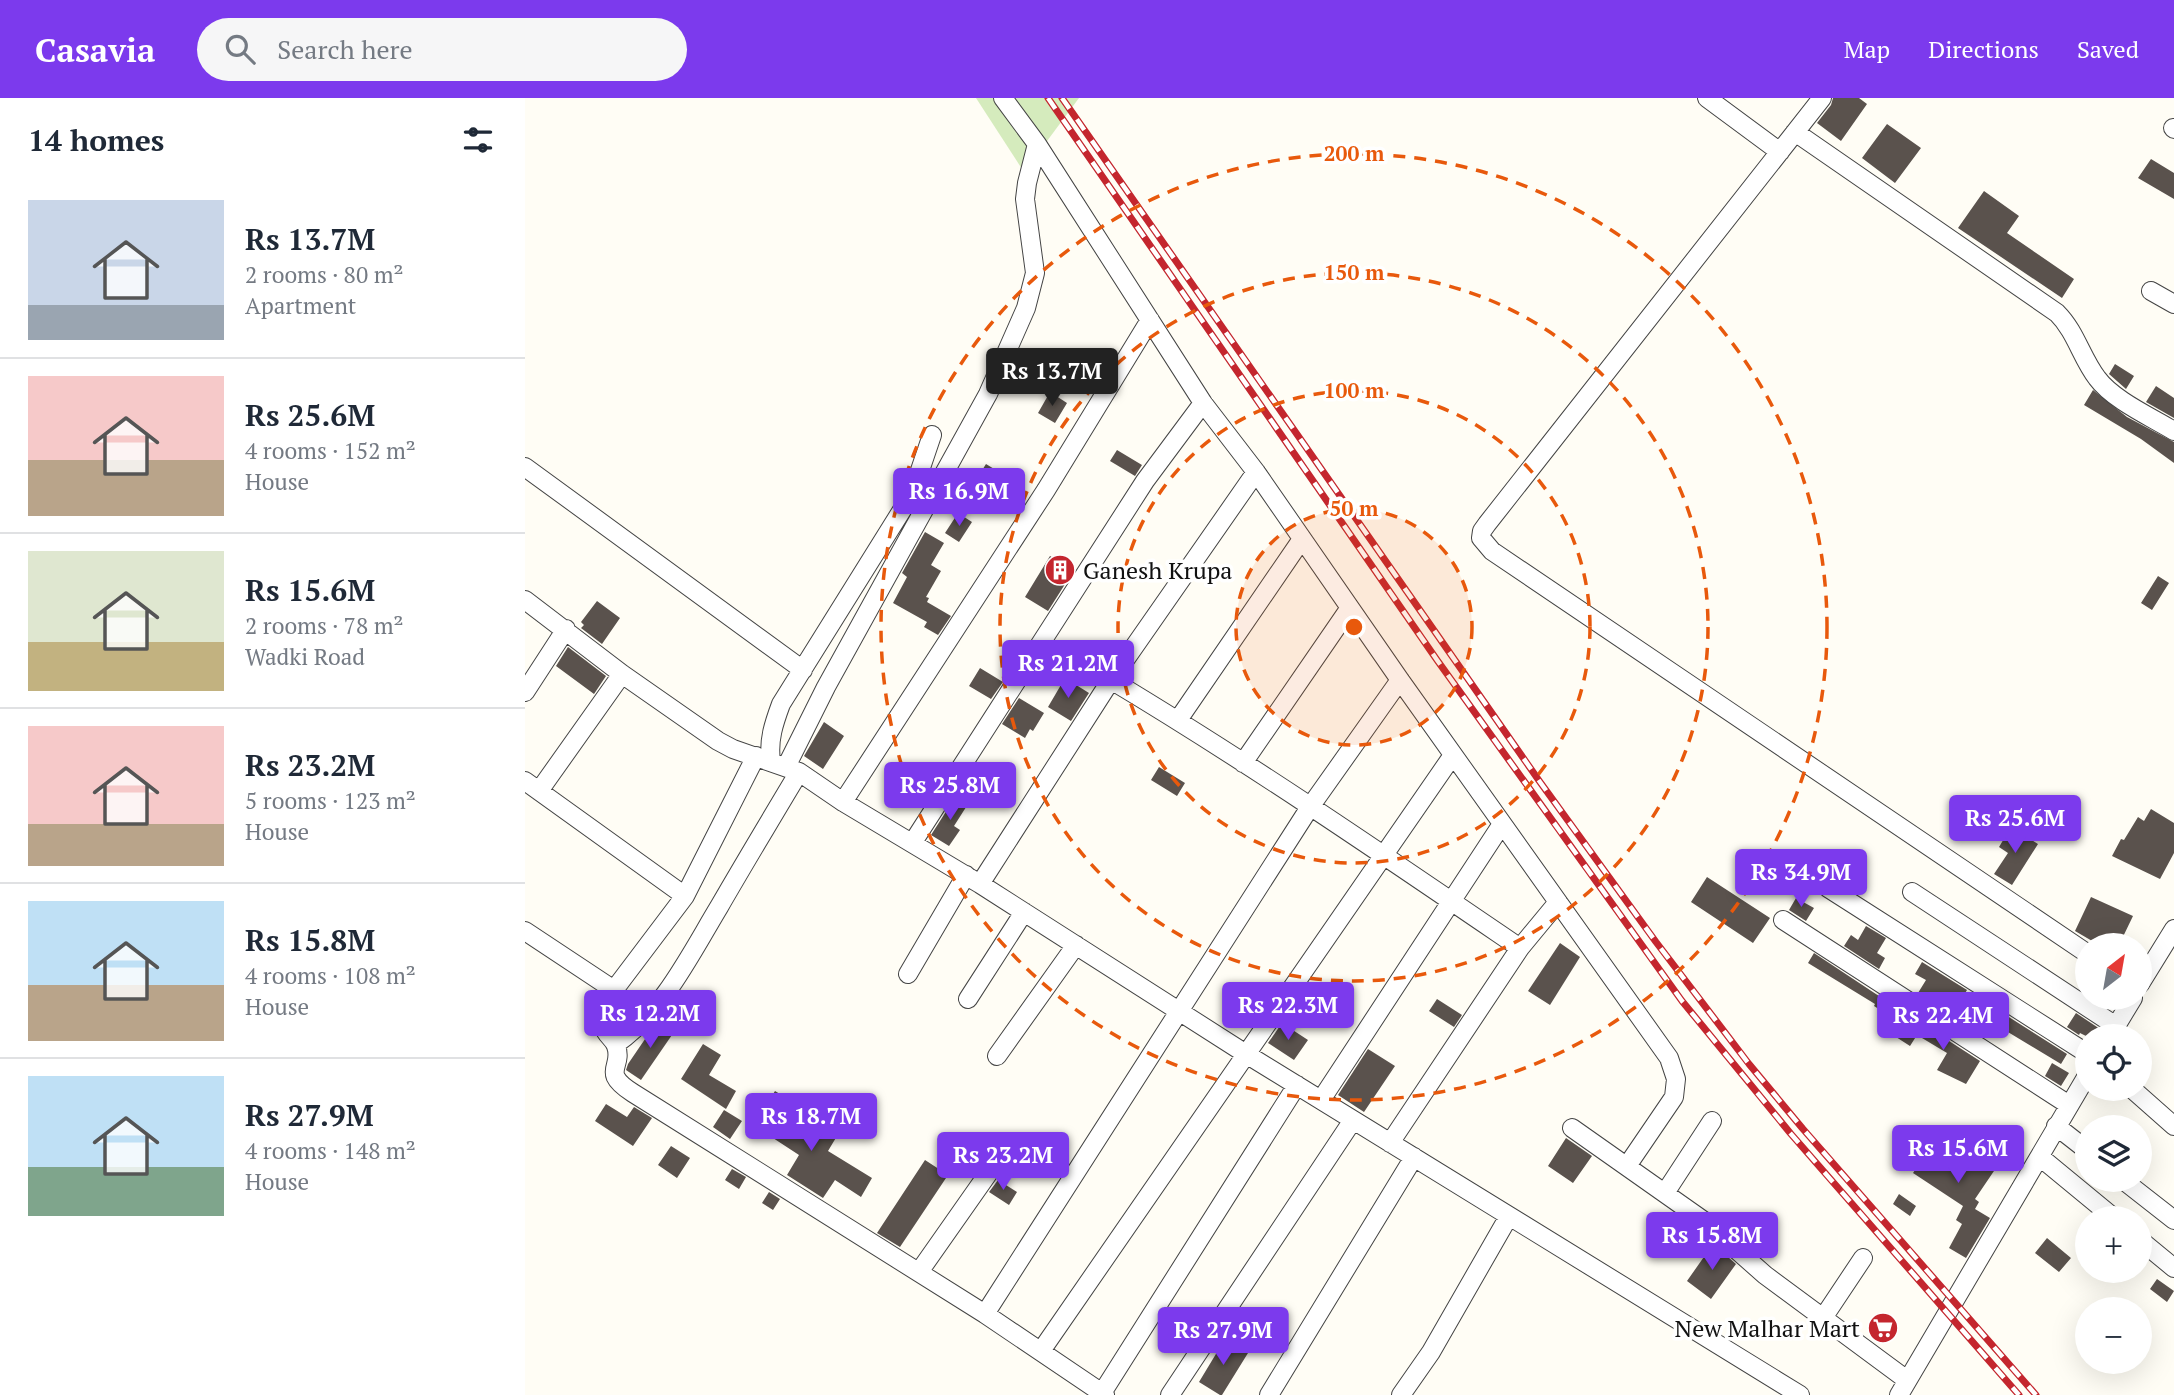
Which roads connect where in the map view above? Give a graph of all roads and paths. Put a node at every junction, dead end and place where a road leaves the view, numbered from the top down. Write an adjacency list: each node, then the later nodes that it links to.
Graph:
1 (1003, 98): 5 (street)
2 (1707, 98): 6 (street)
3 (1822, 98): 4 (street)
4 (1795, 132): 6 (street); 11 (street)
5 (1037, 144): 9 (street); 27 (street)
6 (1780, 152): 45 (street)
7 (2151, 291): 8 (street)
8 (2174, 304)
9 (1150, 320): 10 (street); 29 (street)
10 (1203, 403): 14 (street); 32 (street)
11 (2174, 431)
12 (932, 435): 19 (street)
13 (525, 467): 19 (street)
14 (1256, 472): 15 (street); 21 (street)
15 (1302, 539): 17 (street); 24 (street)
16 (525, 600): 18 (street)
17 (1349, 609): 22 (street); 26 (street)
18 (566, 629): 20 (street); 23 (street)
19 (803, 670): 27 (street)
20 (622, 674): 27 (street); 28 (street)
21 (1111, 680): 24 (street); 34 (street)
22 (1400, 680): 25 (street); 30 (street)
23 (525, 692)
24 (1178, 720): 26 (street)
25 (1453, 754): 31 (street); 33 (street)
26 (1243, 763): 30 (street)
27 (778, 764): 29 (street); 37 (street); 53 (street)
28 (532, 786): 37 (street)
29 (843, 802): 32 (street)
30 (1310, 807): 33 (street); 51 (street)
31 (1502, 824): 38 (street); 39 (street)
32 (913, 842): 34 (street)
33 (1384, 855): 38 (street); 55 (street)
34 (973, 880): 40 (street); 48 (street)
35 (1828, 888): 54 (street)
36 (1912, 892): 52 (street)
37 (685, 896): 49 (street)
38 (1451, 901): 46 (street); 59 (street)
39 (1558, 902): 46 (street); 72 (street)
40 (1024, 912): 44 (street); 50 (street)
41 (1783, 920): 61 (street)
42 (2174, 929): 47 (street)
43 (525, 931): 49 (street)
44 (1076, 945): 51 (street); 56 (street)
45 (2075, 945)
46 (1520, 948): 68 (street)
47 (2153, 963)
48 (908, 974)
49 (614, 990): 53 (street)
50 (968, 999)
51 (1181, 1011): 55 (street); 82 (street)
52 (2103, 1024)
53 (616, 1044): 81 (street)
54 (2075, 1046)
55 (1246, 1054): 57 (street); 84 (street)
56 (997, 1056)
57 (1297, 1085): 59 (street); 86 (street)
58 (2075, 1095): 61 (street)
59 (1321, 1100): 62 (street)
60 (2146, 1101): 64 (street)
61 (2069, 1105): 65 (street)
62 (1353, 1120): 68 (street); 87 (street)
63 (1712, 1121): 74 (street)
64 (2174, 1125)
65 (2056, 1126): 67 (street); 70 (street)
66 (1572, 1128): 72 (street)
67 (2075, 1141)
68 (1390, 1143): 69 (street)
69 (1414, 1157): 76 (street); 88 (street)
70 (2040, 1157): 75 (street); 85 (street)
71 (999, 1158): 81 (street)
72 (1627, 1166): 74 (street)
73 (2138, 1192): 77 (street)
74 (1665, 1193): 83 (street)
75 (2099, 1206)
76 (1509, 1216): 89 (street); 90 (street)
77 (2174, 1220)
78 (2152, 1250): 80 (street)
79 (1863, 1258): 83 (street)
80 (2174, 1268)
81 (919, 1272): 82 (street)
82 (985, 1314): 84 (street)
83 (1823, 1318): 85 (street)
84 (1041, 1351): 86 (street)
85 (1903, 1388)
86 (1103, 1394)
87 (1170, 1395)
88 (1269, 1395)
89 (1402, 1395)
90 (1800, 1395)

